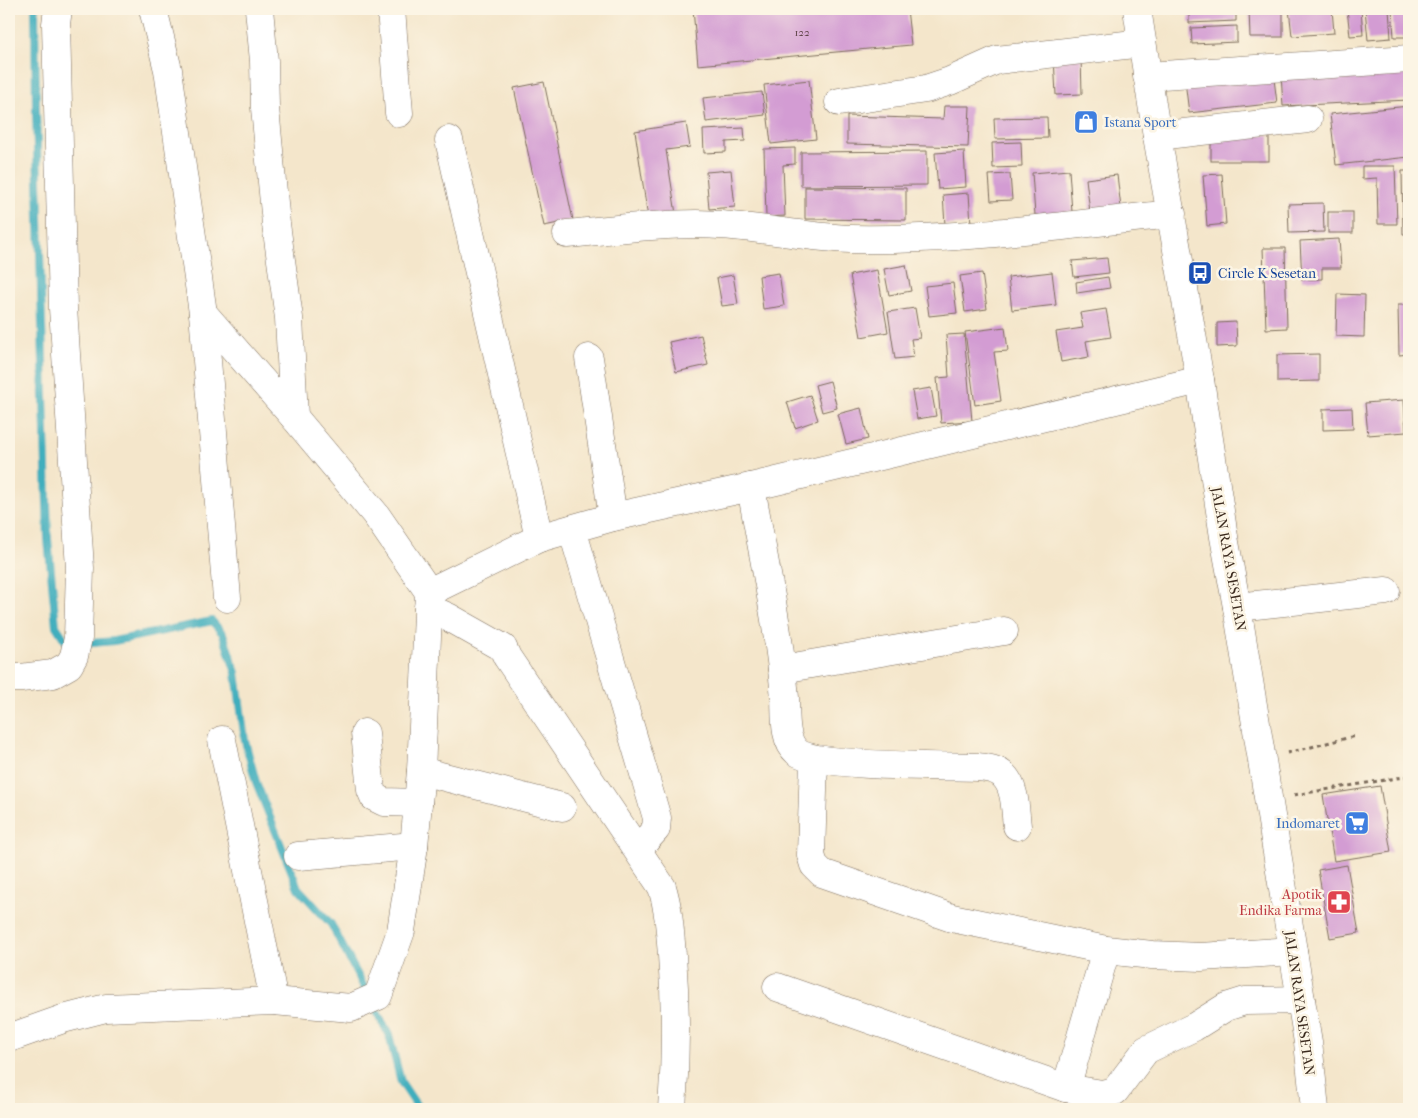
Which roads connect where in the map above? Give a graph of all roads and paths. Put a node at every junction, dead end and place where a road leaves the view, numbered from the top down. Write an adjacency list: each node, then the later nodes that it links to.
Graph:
1 (58, 9): 30 (street)
2 (153, 9): 16 (street)
3 (259, 9): 19 (street)
4 (391, 9): 10 (street)
5 (1137, 9): 6 (street, JALAN RAYA SESETAN)
6 (1142, 43): 8 (street, JALAN RAYA SESETAN); 9 (street)
7 (1409, 59): 8 (street)
8 (1147, 76): 12 (street, JALAN RAYA SESETAN)
9 (839, 102)
10 (399, 113)
11 (1308, 119): 12 (street)
12 (1157, 136): 14 (street, JALAN RAYA SESETAN)
13 (449, 140): 23 (street)
14 (1172, 214): 15 (street); 18 (street, JALAN RAYA SESETAN)
15 (567, 234)
16 (203, 313): 19 (street); 25 (street)
17 (589, 358): 21 (street)
18 (1200, 380): 20 (street); 27 (street, JALAN RAYA SESETAN)
19 (294, 416): 26 (street)
20 (751, 487): 21 (street); 29 (street)
21 (612, 517): 22 (street)
22 (572, 529): 23 (street); 43 (street)
23 (539, 538): 26 (street)
24 (1386, 591): 27 (street)
25 (227, 598)
26 (429, 600): 36 (street); 43 (street)
27 (1237, 607): 35 (street, JALAN RAYA SESETAN)
28 (1004, 631): 29 (street)
29 (782, 669): 34 (street)
30 (9, 678)
31 (365, 733): 39 (street)
32 (1355, 736): 35 (path)
33 (222, 740): 49 (street)
34 (814, 759): 41 (street); 45 (street)
35 (1262, 759): 38 (street, JALAN RAYA SESETAN)
36 (421, 770): 39 (street); 40 (street)
37 (1409, 776): 38 (path)
38 (1268, 799): 46 (street, JALAN RAYA SESETAN)
39 (418, 803): 42 (street)
40 (562, 806)
41 (1017, 826)
42 (414, 846): 44 (street); 49 (street)
43 (638, 849): 52 (street)
44 (298, 856)
45 (1106, 950): 46 (street); 51 (street)
46 (1293, 951): 48 (street, JALAN RAYA SESETAN)
47 (777, 987): 51 (street)
48 (1301, 1000): 51 (street); 53 (street, JALAN RAYA SESETAN)
49 (274, 1001): 50 (street)
50 (9, 1038)
51 (1066, 1088)
52 (672, 1109)
53 (1315, 1109)

